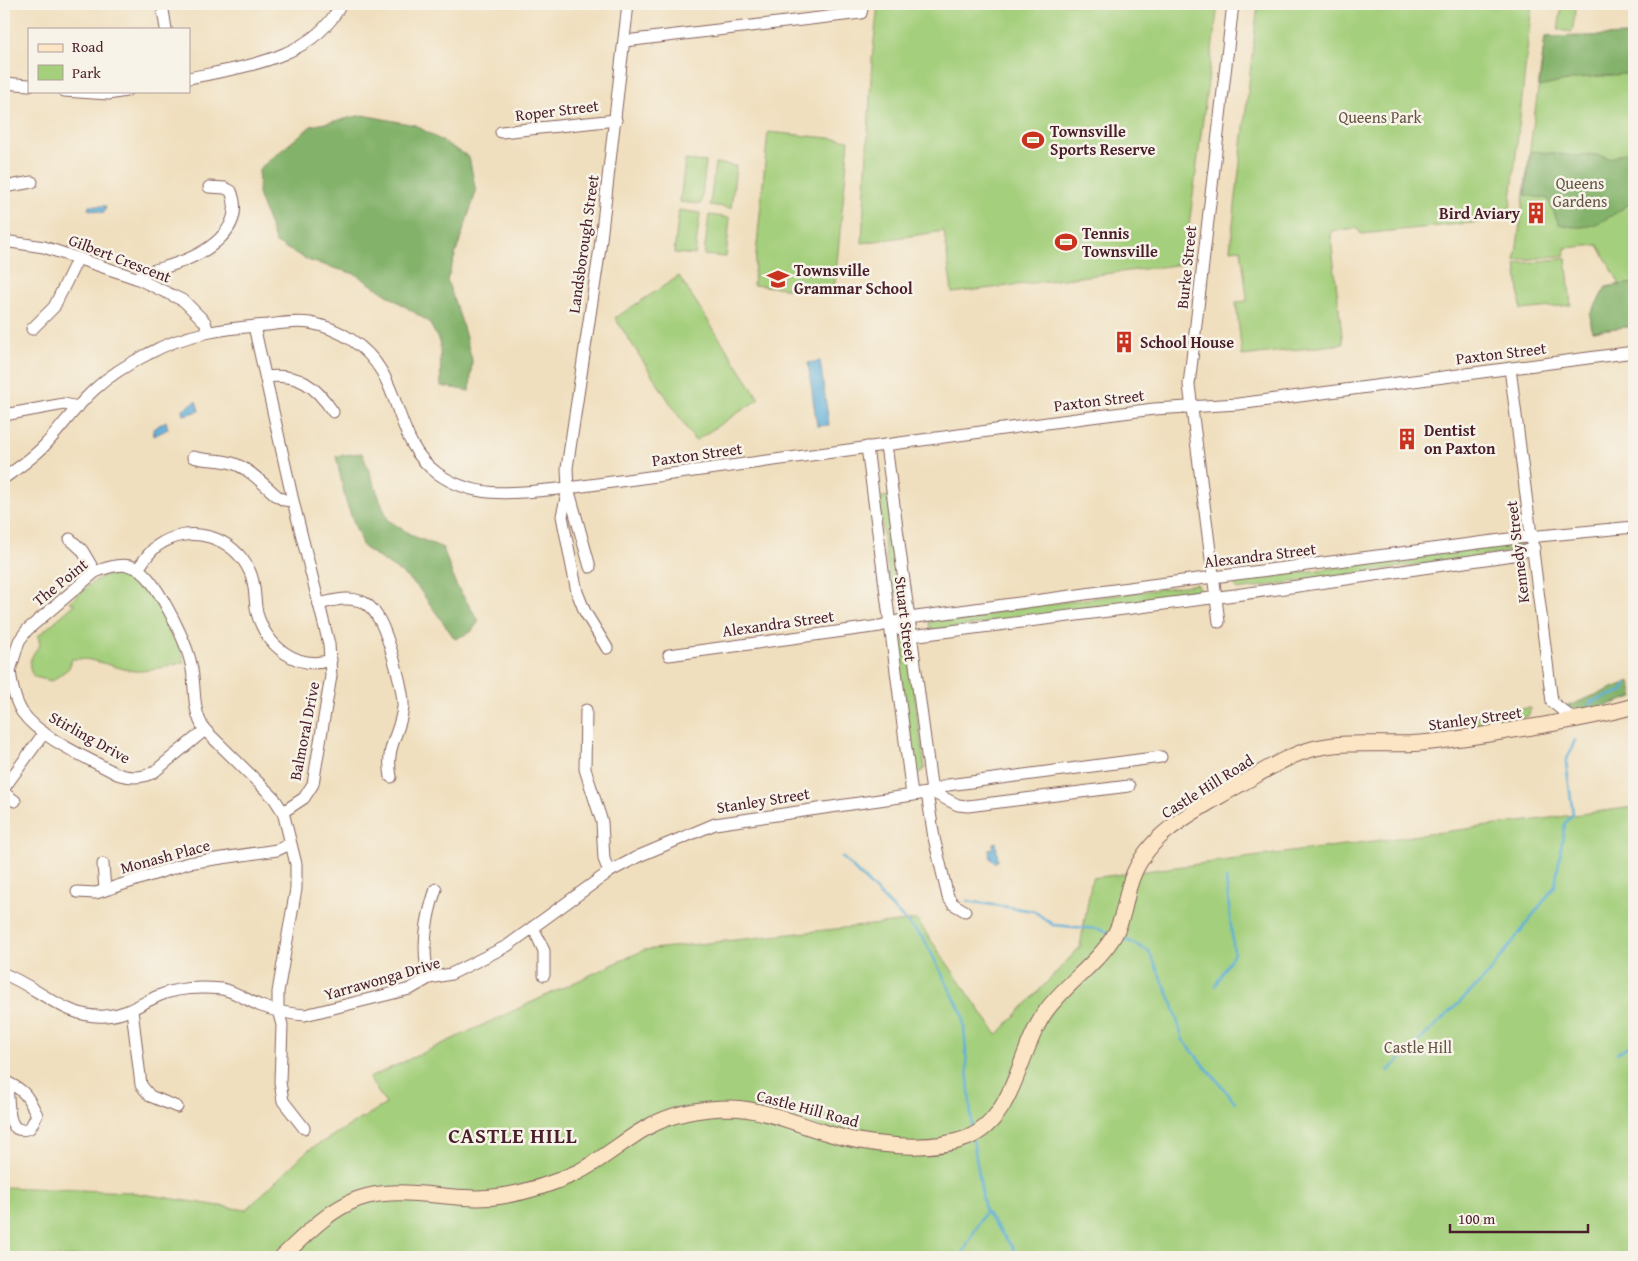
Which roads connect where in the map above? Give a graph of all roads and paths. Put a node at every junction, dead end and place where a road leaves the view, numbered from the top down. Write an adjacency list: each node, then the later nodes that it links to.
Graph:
1 (162, 4): 6 (street)
2 (341, 4): 8 (street)
3 (628, 4): 7 (street, Landsborough Street)
4 (1233, 4): 28 (street, Burke Street)
5 (862, 8): 7 (street)
6 (166, 28)
7 (624, 41): 13 (street, Landsborough Street)
8 (190, 78)
9 (4, 83): 10 (street)
10 (28, 85)
11 (79, 92): 12 (street)
12 (120, 92)
13 (616, 120): 14 (street, Roper Street); 35 (street, Landsborough Street)
14 (501, 132)
15 (32, 182): 16 (street)
16 (4, 187)
17 (209, 187): 20 (street)
18 (4, 241): 19 (street, Gilbert Crescent)
19 (78, 258): 20 (street, Gilbert Crescent); 22 (street)
20 (136, 278): 23 (street, Gilbert Crescent)
21 (254, 326): 23 (street); 26 (street, Balmoral Drive); 35 (street)
22 (32, 329)
23 (208, 332): 27 (street)
24 (1634, 352): 25 (street, Paxton Street)
25 (1510, 368): 28 (street, Paxton Street); 39 (street, Kennedy Street)
26 (266, 377): 29 (street); 36 (street, Balmoral Drive)
27 (78, 407): 30 (street); 34 (street)
28 (1192, 407): 31 (street, Paxton Street); 43 (street, Burke Street)
29 (334, 412)
30 (4, 415)
31 (886, 445): 32 (street, Paxton Street); 46 (street, Stuart Street)
32 (867, 448): 35 (street, Paxton Street); 48 (street, Stuart Street)
33 (193, 457): 36 (street)
34 (4, 478)
35 (568, 488): 40 (street, Landsborough Street); 50 (street, Landsborough Street)
36 (293, 501): 45 (street, Balmoral Drive)
37 (1634, 527): 39 (street, Alexandra Street)
38 (70, 539): 42 (street)
39 (1533, 543): 43 (street, Alexandra Street); 44 (street, Alexandra Street); 56 (street, Kennedy Street)
40 (590, 568)
41 (138, 569): 42 (street, The Point); 52 (street); 57 (street)
42 (95, 572): 53 (street, The Point)
43 (1214, 577): 44 (street, Burke Street); 46 (street, Alexandra Street)
44 (1217, 596): 47 (street, Burke Street); 49 (street, Alexandra Street)
45 (319, 604): 52 (street, Balmoral Drive); 61 (street)
46 (909, 618): 48 (street, Alexandra Street); 49 (street, Stuart Street)
47 (1219, 622)
48 (891, 624): 49 (street); 51 (street, Alexandra Street); 66 (street, Stuart Street)
49 (911, 636): 64 (street, Stuart Street)
50 (606, 648)
51 (669, 655)
52 (331, 660): 68 (street, Balmoral Drive)
53 (7, 671): 58 (street, Stirling Drive)
54 (1634, 706): 56 (main road, Stanley Street)
55 (586, 710): 71 (street)
56 (1576, 721): 59 (main road, Stanley Street)
57 (205, 730): 58 (street, Stirling Drive); 68 (street)
58 (44, 733): 63 (street)
59 (1318, 747): 84 (main road, Castle Hill Road)
60 (1161, 758): 64 (street, Stanley Street)
61 (390, 777)
62 (1129, 786): 64 (street)
63 (4, 788)
64 (930, 792): 66 (street, Stanley Street); 75 (street, Stuart Street)
65 (4, 793): 67 (street)
66 (912, 795): 71 (street, Stanley Street)
67 (15, 801)
68 (283, 812): 69 (street)
69 (290, 844): 73 (street, Monash Place); 81 (street)
70 (103, 864): 73 (street)
71 (609, 872): 76 (street, Yarrawonga Drive)
72 (436, 889): 79 (street)
73 (105, 890): 74 (street, Monash Place)
74 (77, 892)
75 (965, 911)
76 (533, 927): 78 (street); 79 (street, Yarrawonga Drive)
77 (4, 974): 80 (street, Yarrawonga Drive)
78 (544, 975)
79 (429, 978): 81 (street, Yarrawonga Drive)
80 (132, 1010): 81 (street, Yarrawonga Drive); 82 (street)
81 (278, 1010): 83 (street)
82 (177, 1107)
83 (304, 1128)
84 (282, 1257)

